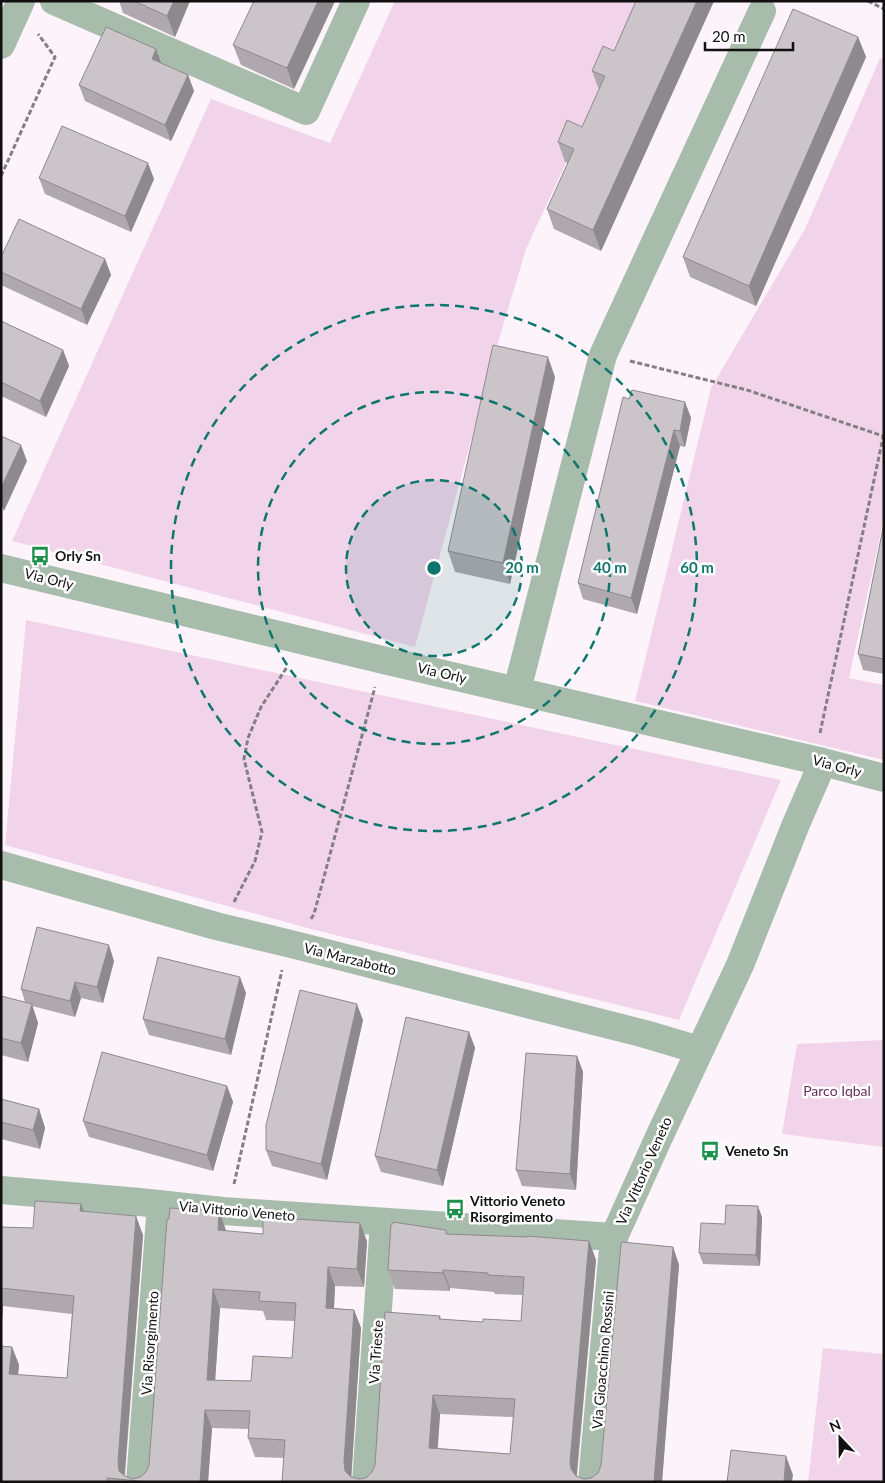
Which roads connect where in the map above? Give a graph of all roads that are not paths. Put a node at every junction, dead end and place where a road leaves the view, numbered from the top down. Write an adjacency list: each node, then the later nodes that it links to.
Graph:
1 (21, 1): 6 (street)
2 (54, 1): 4 (street)
3 (356, 1): 4 (street)
4 (104, 11)
5 (762, 11): 8 (street)
6 (1, 46)
7 (1, 568): 8 (street, Via Orly)
8 (517, 690): 9 (street, Via Orly)
9 (823, 762): 10 (street, Via Orly); 12 (street, Via Vittorio Veneto)
10 (884, 778)
11 (1, 865): 12 (street, Via Marzabotto)
12 (699, 1050): 16 (street, Via Vittorio Veneto)
13 (1, 1190): 14 (street, Via Vittorio Veneto)
14 (162, 1204): 15 (street, Via Vittorio Veneto); 17 (street, Via Risorgimento)
15 (384, 1222): 16 (street, Via Vittorio Veneto); 18 (street, Via Trieste)
16 (614, 1238): 19 (street, Via Gioacchino Rossini)
17 (140, 1482)
18 (366, 1482)
19 (592, 1482)

